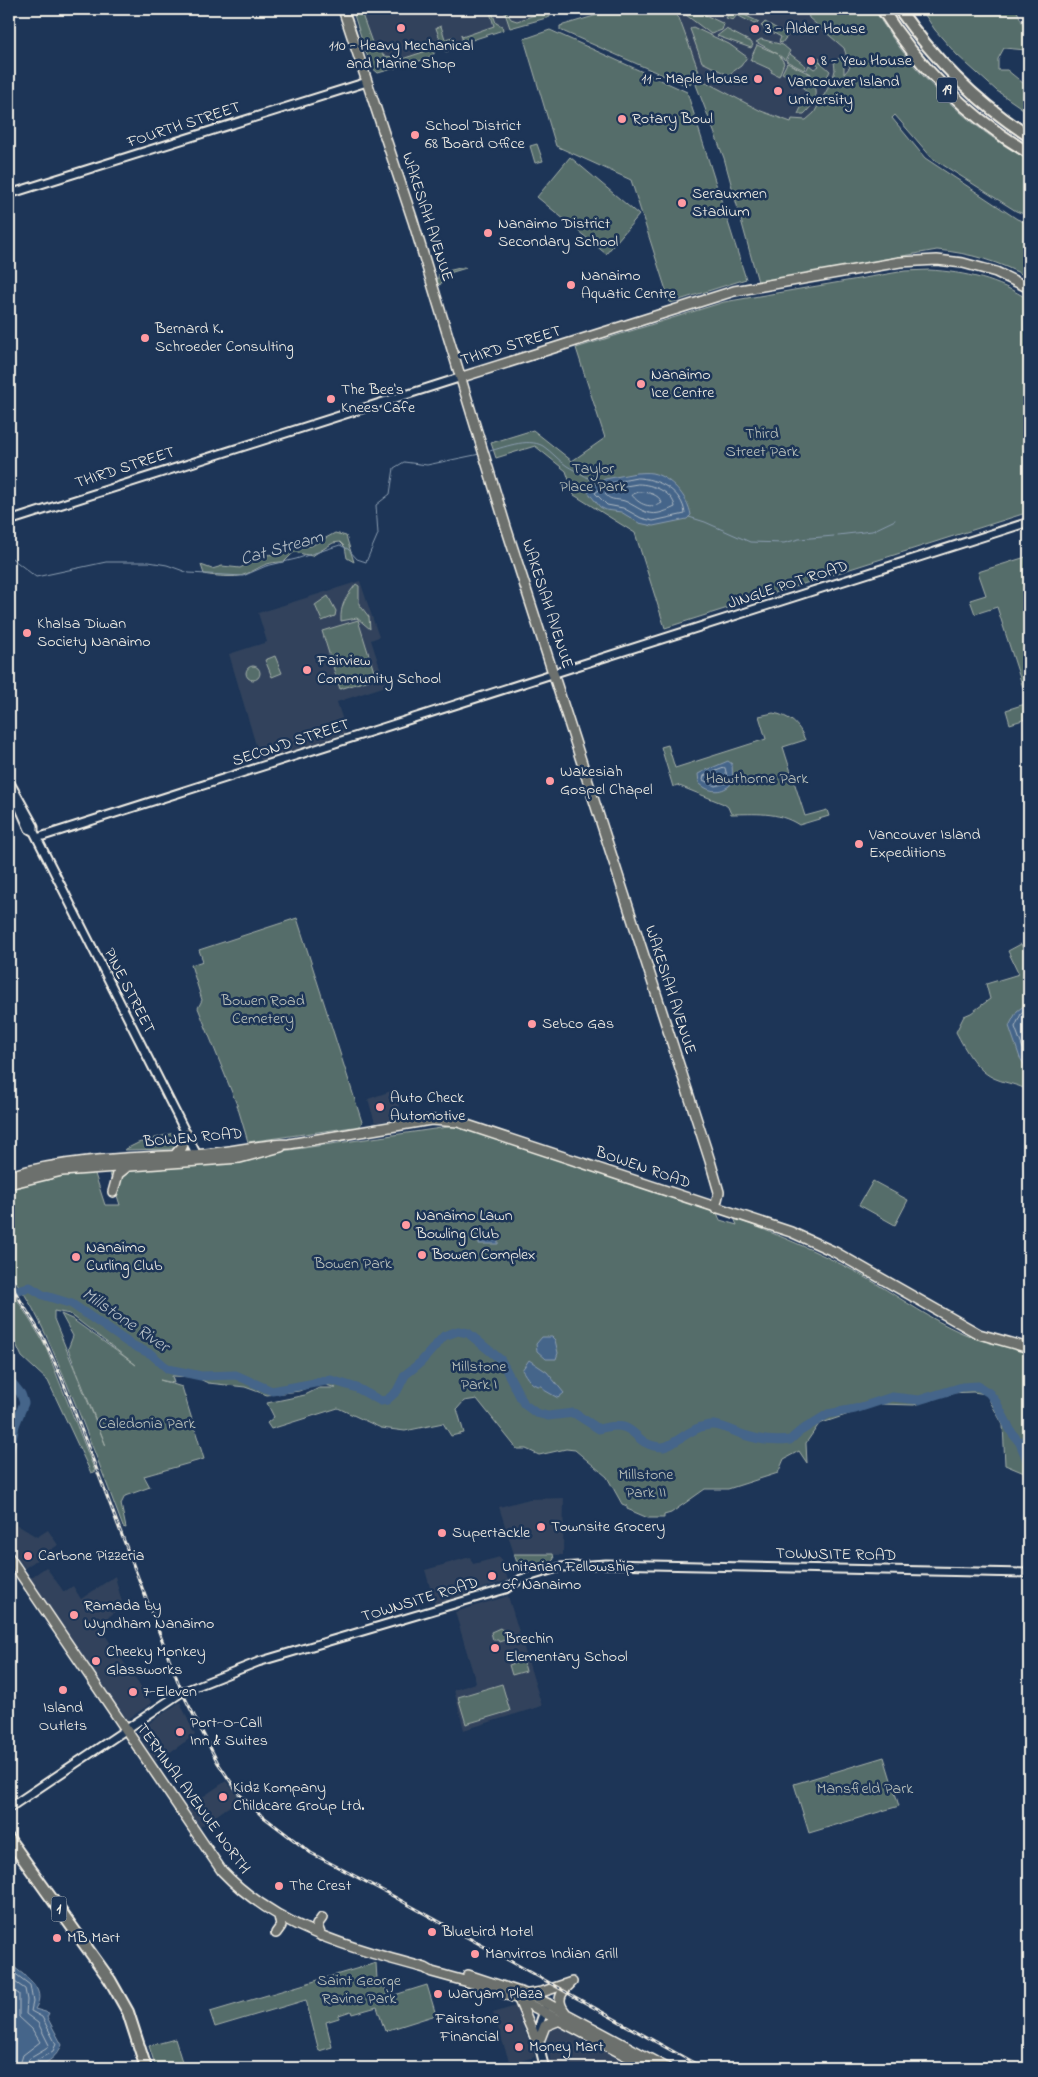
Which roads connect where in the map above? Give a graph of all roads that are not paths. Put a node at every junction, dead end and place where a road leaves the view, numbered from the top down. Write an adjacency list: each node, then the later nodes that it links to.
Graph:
1 (343, 9): 4 (main road, WAKESIAH AVENUE)
2 (882, 9): 6 (highway, 19)
3 (899, 9): 5 (highway, 19)
4 (367, 82): 7 (street, FOURTH STREET); 9 (main road, WAKESIAH AVENUE)
5 (1029, 136)
6 (1029, 153)
7 (9, 194)
8 (1029, 288): 9 (main road, THIRD STREET)
9 (462, 377): 10 (street, THIRD STREET); 12 (main road, WAKESIAH AVENUE)
10 (9, 521)
11 (1029, 522): 12 (street, JINGLE POT ROAD)
12 (554, 674): 14 (street, SECOND STREET); 23 (main road, WAKESIAH AVENUE)
13 (9, 781): 14 (street, PINE STREET)
14 (36, 835): 15 (street, PINE STREET)
15 (186, 1134): 16 (main road); 17 (street, PINE STREET)
16 (176, 1154): 17 (main road, BOWEN ROAD); 18 (main road, BOWEN ROAD)
17 (198, 1158): 19 (main road, BOWEN ROAD); 23 (main road, BOWEN ROAD)
18 (101, 1164): 19 (main road, BOWEN ROAD); 20 (main road); 21 (main road)
19 (128, 1166): 22 (main road)
20 (9, 1176)
21 (9, 1184)
22 (113, 1192)
23 (715, 1208): 24 (main road, BOWEN ROAD)
24 (967, 1327): 25 (main road, BOWEN ROAD); 26 (main road, BOWEN ROAD)
25 (1029, 1341)
26 (1029, 1348)
27 (9, 1558): 29 (main road, TERMINAL AVENUE NORTH)
28 (1029, 1573): 29 (street, TOWNSITE ROAD)
29 (125, 1731): 30 (street, TOWNSITE ROAD); 32 (main road, TERMINAL AVENUE NORTH)
30 (9, 1808)
31 (9, 1838): 40 (highway, 1)
32 (279, 1916): 34 (main road); 35 (main road, TERMINAL AVENUE NORTH)
33 (322, 1918): 35 (main road)
34 (276, 1933)
35 (322, 1936): 36 (main road, TERMINAL AVENUE NORTH)
36 (523, 1997): 37 (main road, TERMINAL AVENUE NORTH); 38 (main road); 39 (main road)
37 (546, 2007): 38 (main road, TERMINAL AVENUE NORTH); 39 (street)
38 (563, 2016): 39 (main road); 42 (main road, TERMINAL AVENUE NORTH); 43 (main road, TERMINAL AVENUE NORTH)
39 (538, 2044): 41 (street)
40 (146, 2068)
41 (545, 2068)
42 (649, 2068)
43 (667, 2068)

